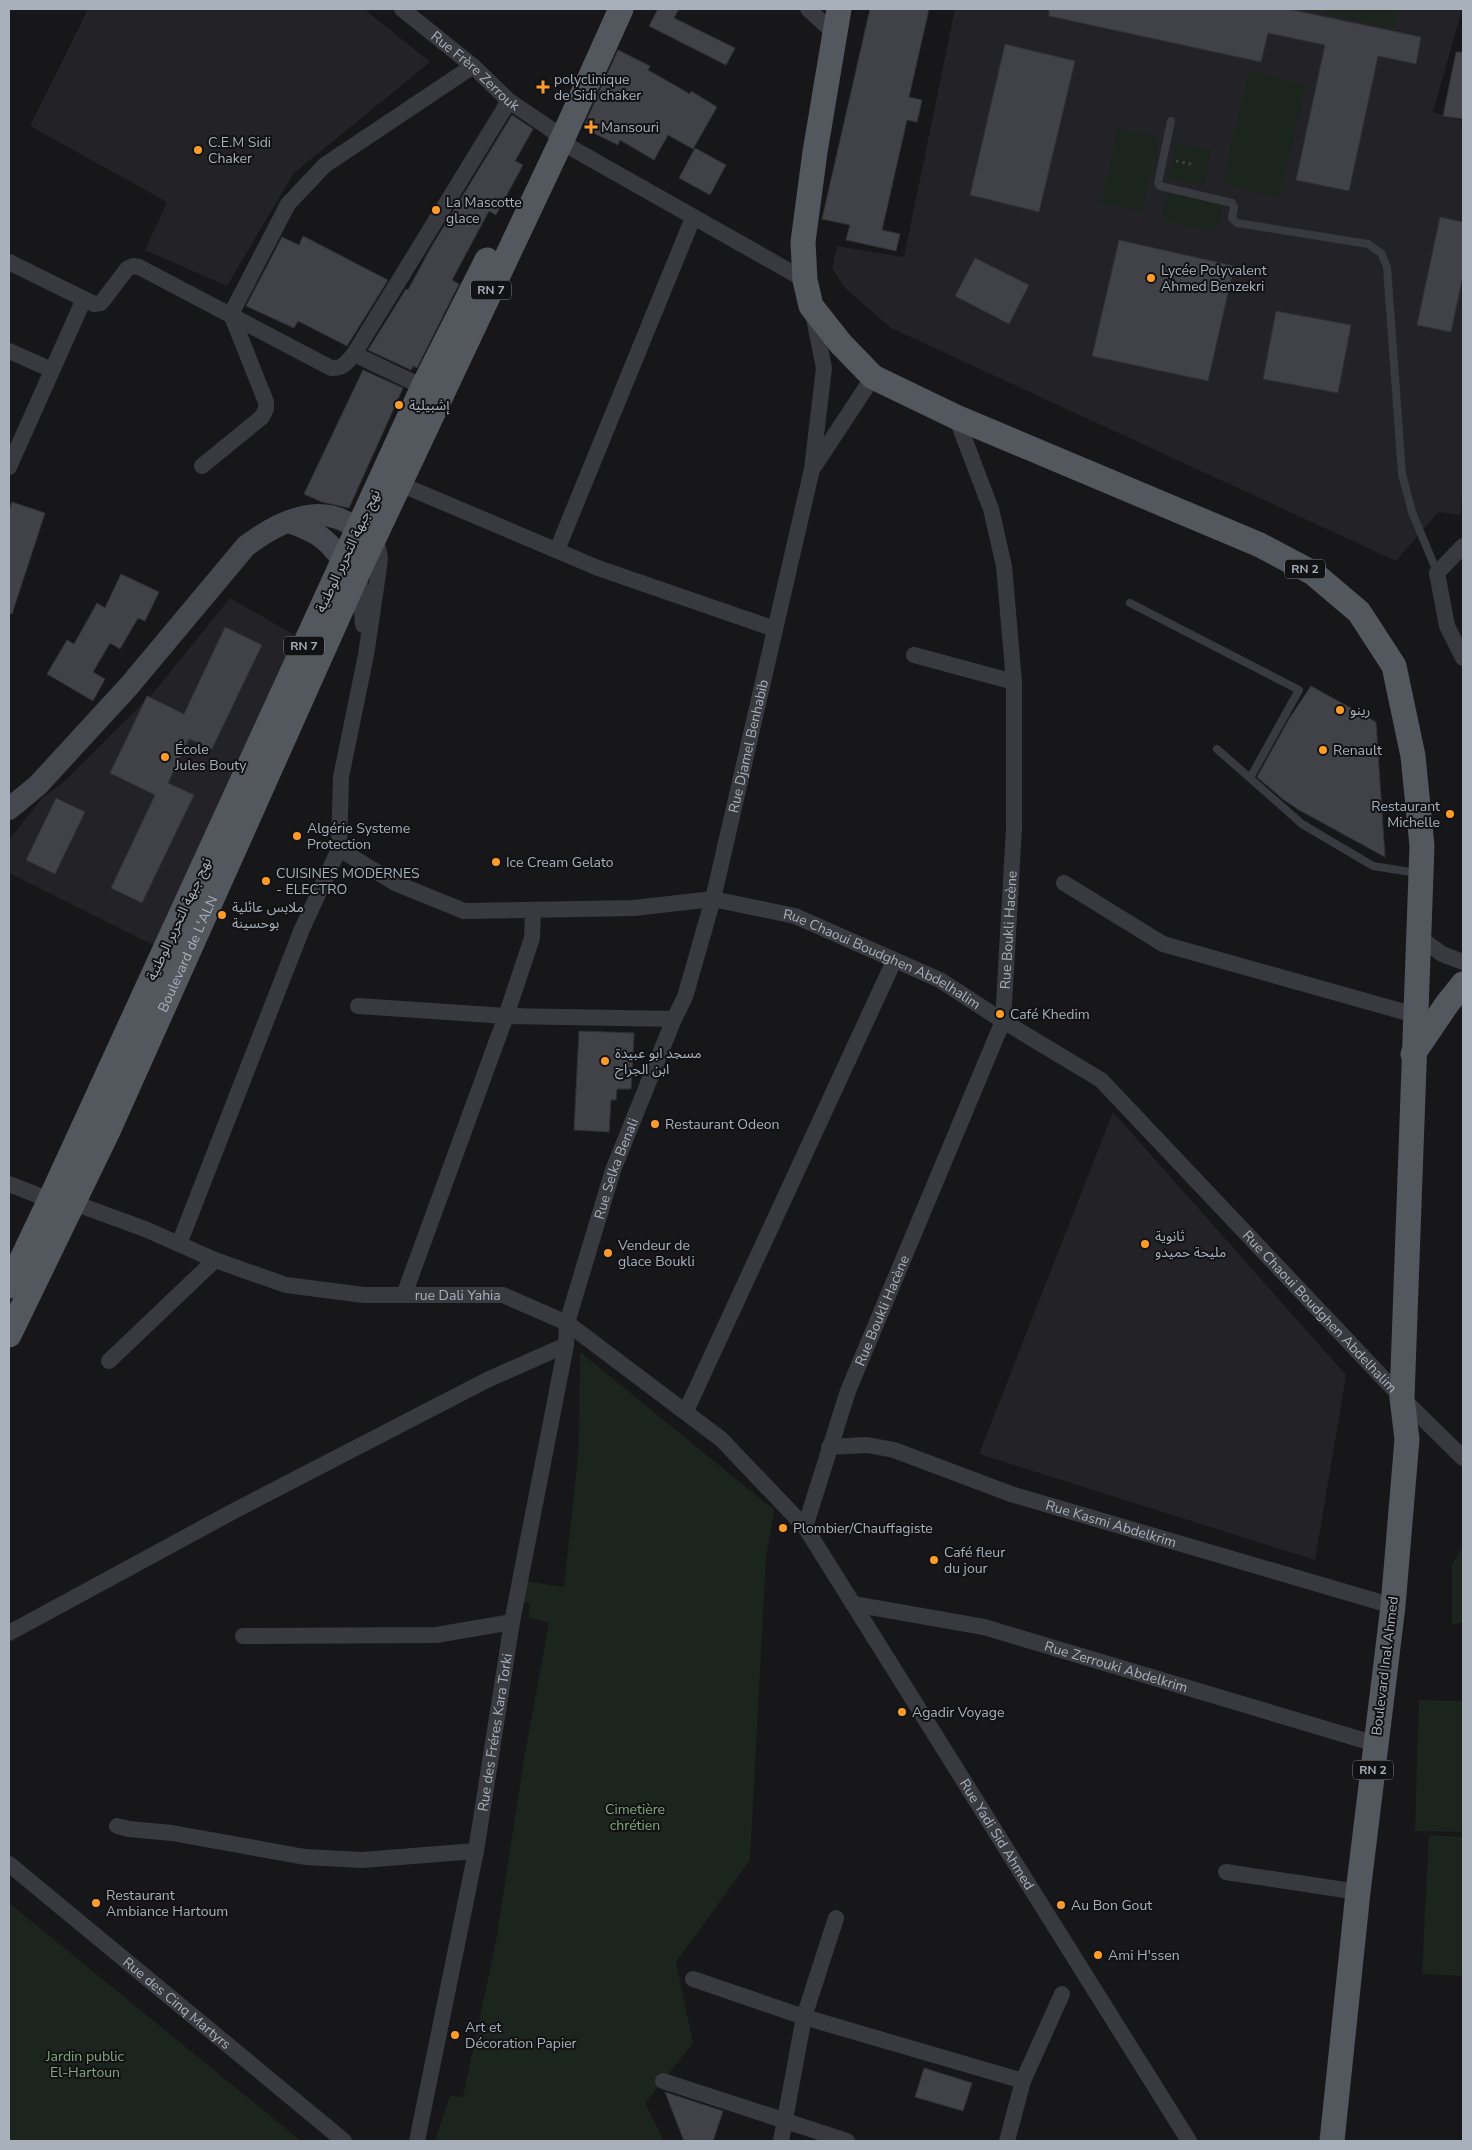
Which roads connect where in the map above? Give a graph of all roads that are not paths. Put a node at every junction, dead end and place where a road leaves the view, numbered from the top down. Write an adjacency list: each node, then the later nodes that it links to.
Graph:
1 (603, 9): 10 (main road, نهج جبهة التحرير الوطنية / RN 7)
2 (621, 9): 10 (main road, نهج جبهة التحرير الوطنية / RN 7)
3 (839, 9): 6 (main road, RN 2)
4 (408, 11): 7 (street, Rue Frère Zerrouk)
5 (813, 11): 6 (street)
6 (836, 34): 13 (main road, RN 2)
7 (473, 66): 8 (street, Rue Frère Zerrouk); 16 (street)
8 (509, 101): 10 (street, Rue Frère Zerrouk); 18 (street)
9 (1171, 122): 32 (lane)
10 (556, 136): 11 (street, Rue Frère Zerrouk); 21 (main road, نهج جبهة التحرير الوطنية / RN 7); 26 (main road, نهج جبهة التحرير الوطنية / RN 7)
11 (693, 218): 13 (street, Rue Frère Zerrouk); 30 (street)
12 (9, 262): 14 (street)
13 (805, 280): 15 (main road, RN 2)
14 (84, 299): 16 (street); 19 (street)
15 (811, 306): 20 (main road, RN 2); 25 (street)
16 (230, 314): 18 (street); 23 (street)
17 (9, 350): 19 (street)
18 (354, 354): 21 (street)
19 (52, 370): 24 (street)
20 (873, 377): 22 (main road, RN 2); 25 (street)
21 (423, 387): 28 (main road, نهج جبهة التحرير الوطنية / RN 7)
22 (956, 417): 38 (street, Rue Boukli Hacène); 43 (main road, RN 2)
23 (202, 466)
24 (9, 467)
25 (812, 469): 34 (street, Rue Djamel Benhabib)
26 (400, 484): 28 (main road, نهج جبهة التحرير الوطنية / RN 7); 30 (street)
27 (289, 522): 28 (main road); 31 (main road); 41 (main road)
28 (366, 534): 31 (main road, نهج جبهة التحرير الوطنية / RN 7); 35 (street)
29 (1463, 546): 32 (street)
30 (557, 550): 34 (street)
31 (351, 565): 35 (street); 58 (main road, نهج جبهة التحرير الوطنية / RN 7)
32 (1437, 573): 37 (street)
33 (1130, 603): 40 (lane)
34 (775, 629): 45 (street, Rue Djamel Benhabib)
35 (366, 655): 42 (street)
36 (914, 655): 38 (street)
37 (1463, 658)
38 (1014, 682): 55 (street, Rue Boukli Hacène)
39 (1217, 749): 40 (lane)
40 (1250, 778): 43 (lane)
41 (9, 809)
42 (340, 849): 46 (street, Rue Chaoui Boudghen Abdelhalim); 59 (street)
43 (1422, 874): 47 (main road, RN 2)
44 (1064, 883): 52 (street)
45 (713, 899): 46 (street, Rue Chaoui Boudghen Abdelhalim); 48 (street, Rue Chaoui Boudghen Abdelhalim); 54 (street, Rue Djamel Benhabib)
46 (533, 910): 53 (street)
47 (1420, 938): 49 (street); 52 (main road, RN 2)
48 (894, 961): 55 (street, Rue Chaoui Boudghen Abdelhalim); 68 (street)
49 (1463, 962)
50 (1463, 984): 56 (main road)
51 (358, 1006): 53 (street)
52 (1415, 1015): 56 (main road, RN 2)
53 (506, 1016): 54 (street); 62 (street)
54 (674, 1020): 63 (street, Rue Selka Benali)
55 (1003, 1021): 67 (street, Rue Chaoui Boudghen Abdelhalim); 69 (street, Rue Boukli Hacène)
56 (1413, 1054): 67 (main road, RN 2)
57 (9, 1184): 58 (street, rue Dali Yahia)
58 (62, 1201): 59 (street, rue Dali Yahia); 61 (main road, نهج جبهة التحرير الوطنية / RN 7); 64 (main road, RN 7)
59 (180, 1244): 60 (street, rue Dali Yahia)
60 (215, 1260): 62 (street, rue Dali Yahia); 66 (street)
61 (9, 1286)
62 (404, 1295): 63 (street, rue Dali Yahia)
63 (567, 1323): 65 (street, Rue des Fréres Kara Torki); 68 (street, rue Dali Yahia)
64 (9, 1335)
65 (566, 1345): 74 (street, Rue des Fréres Kara Torki); 75 (street)
66 (109, 1361)
67 (1402, 1398): 70 (street, Rue Chaoui Boudghen Abdelhalim); 73 (main road, Boulevard Inal Ahmed / RN 2)
68 (686, 1411): 71 (street, rue Dali Yahia)
69 (829, 1446): 71 (street, Rue Boukli Hacène); 73 (street, Rue Kasmi Abdelkrim)
70 (1463, 1458)
71 (805, 1527): 72 (street, Rue Yadi Sid Ahmed)
72 (853, 1604): 77 (street, Rue Zerrouki Abdelkrim); 95 (street, Rue Yadi Sid Ahmed)
73 (1393, 1606): 77 (main road, Boulevard Inal Ahmed / RN 2)
74 (512, 1622): 76 (street); 79 (street, Rue des Fréres Kara Torki)
75 (9, 1633)
76 (243, 1636)
77 (1376, 1744): 82 (main road, Boulevard Inal Ahmed / RN 2)
78 (117, 1826): 79 (street)
79 (476, 1851): 91 (street, Rue des Fréres Kara Torki)
80 (9, 1864): 90 (street, Rue des Cinq Martyrs)
81 (1226, 1872): 82 (street)
82 (1358, 1892): 96 (main road, Boulevard Inal Ahmed / RN 2)
83 (836, 1918): 86 (street)
84 (693, 1979): 86 (street)
85 (1062, 1994): 88 (street)
86 (804, 2017): 88 (street); 89 (street)
87 (663, 2081): 89 (street)
88 (1023, 2081): 94 (street)
89 (784, 2122): 92 (street); 93 (street)
90 (344, 2141)
91 (417, 2141)
92 (781, 2141)
93 (847, 2141)
94 (1007, 2141)
95 (1189, 2141)
96 (1332, 2141)

